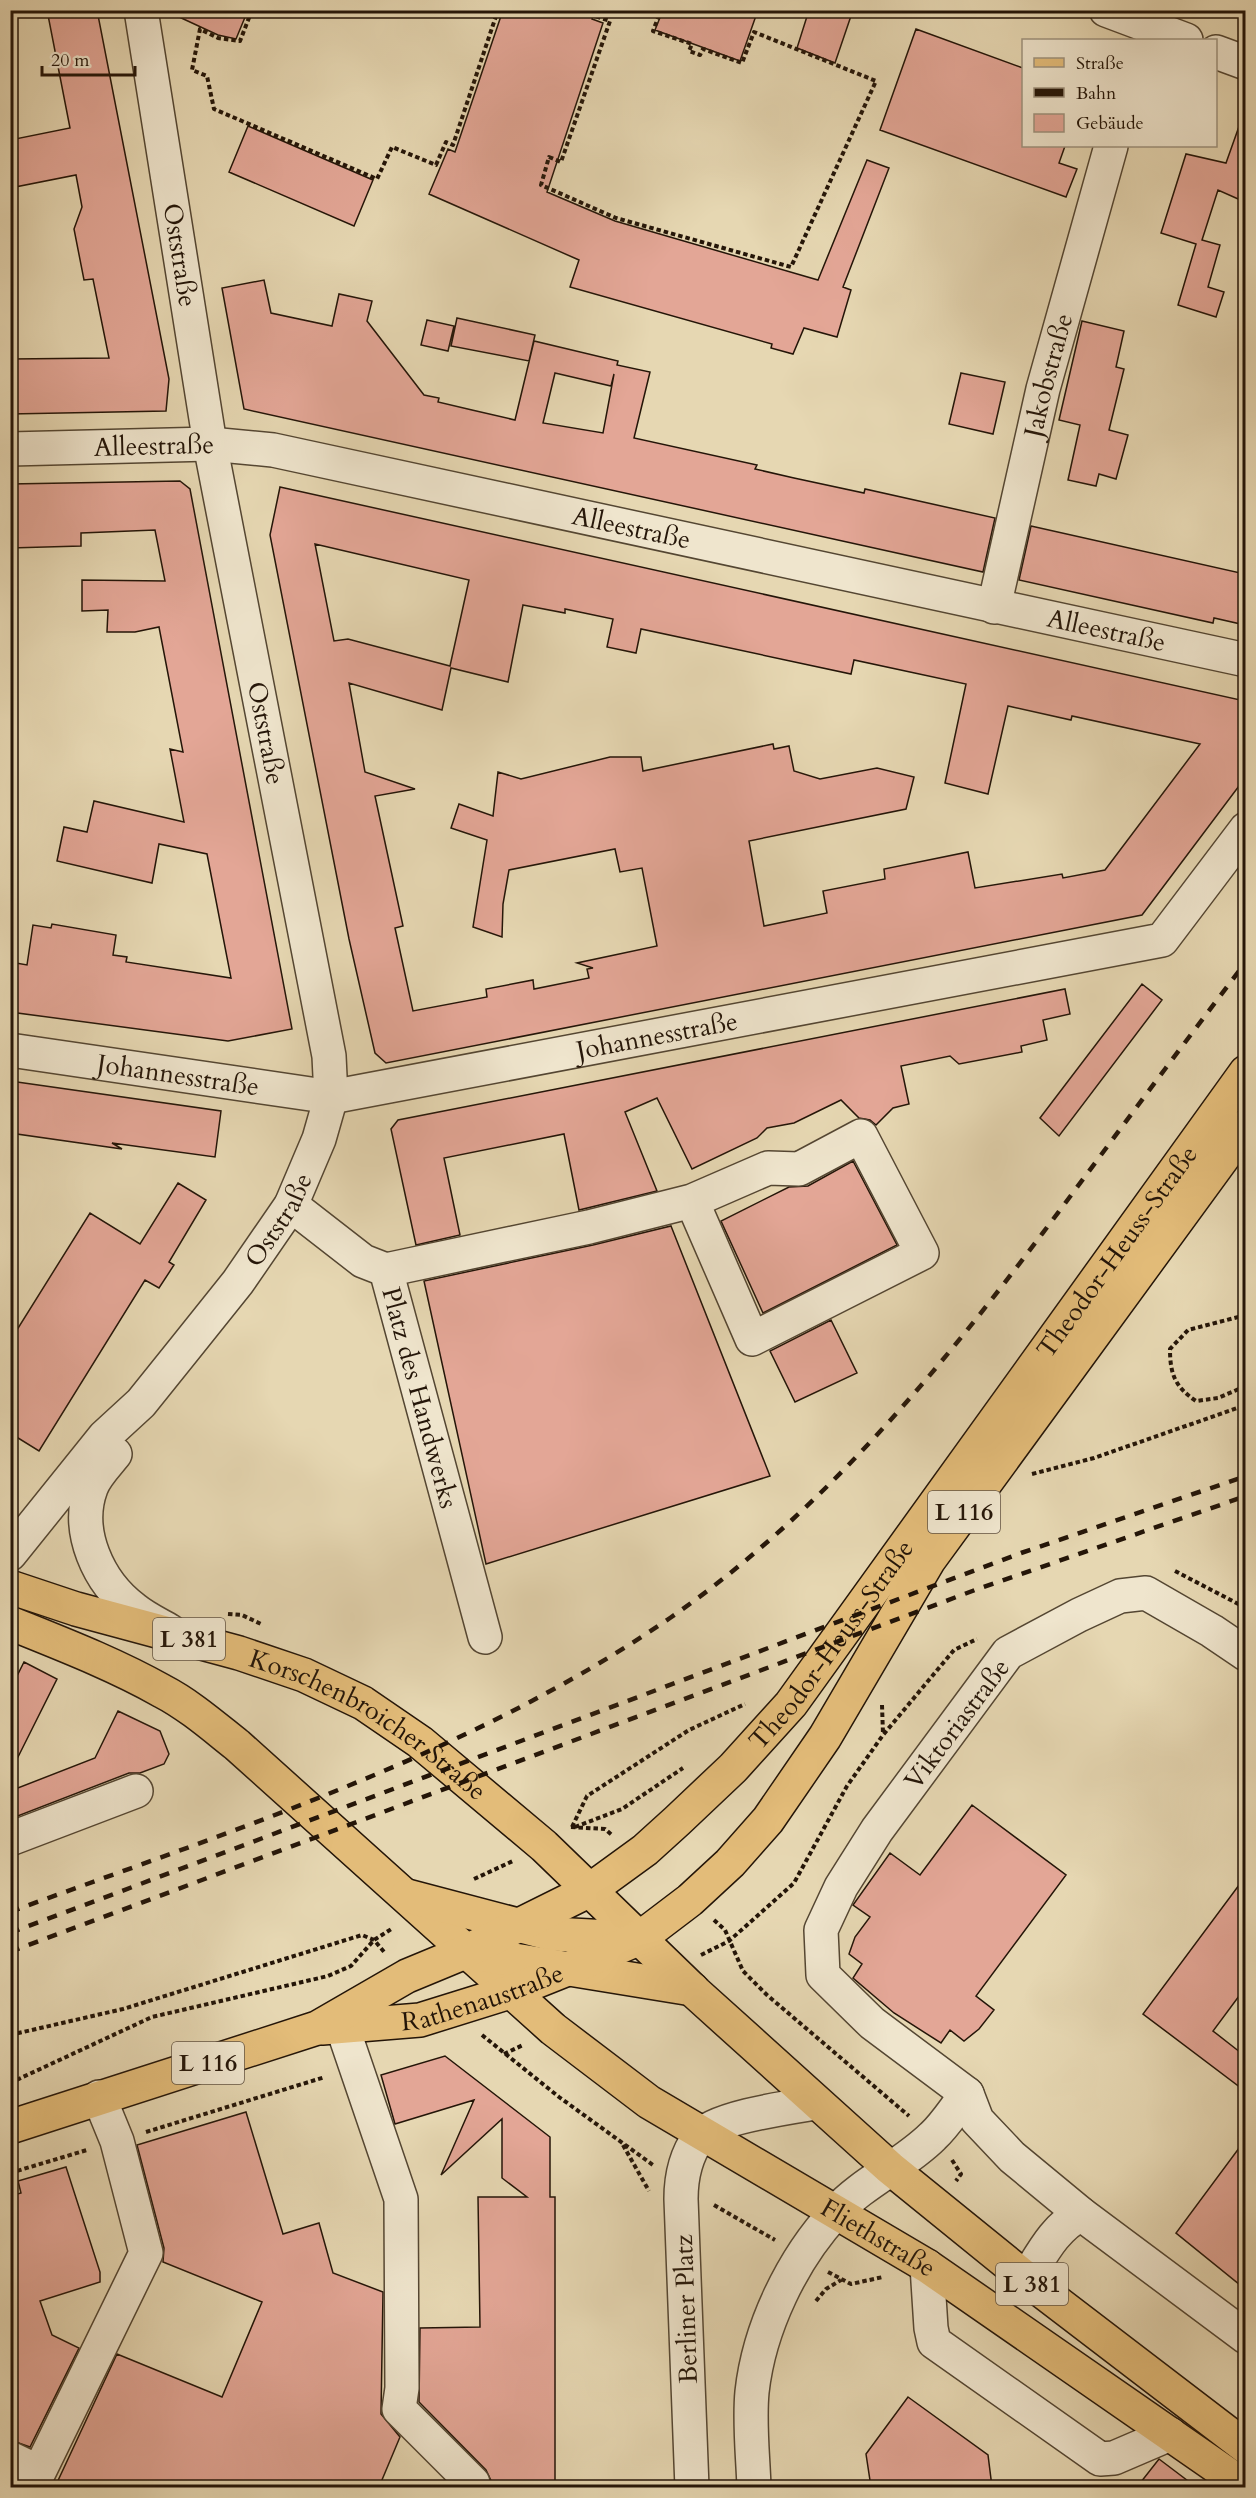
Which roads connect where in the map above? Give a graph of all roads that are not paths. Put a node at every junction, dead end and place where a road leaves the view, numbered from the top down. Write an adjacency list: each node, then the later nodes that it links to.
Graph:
1 (141, 10): 8 (street, Oststraße)
2 (1106, 10): 3 (street)
3 (1150, 34): 4 (street)
4 (1180, 39)
5 (1217, 53): 6 (street)
6 (1245, 63)
7 (1111, 147): 10 (street, Jakobstraße)
8 (210, 444): 9 (street, Alleestraße); 10 (street, Alleestraße); 15 (street, Oststraße)
9 (10, 449)
10 (994, 607): 11 (street, Alleestraße)
11 (1245, 660)
12 (1245, 829): 15 (street, Johannesstraße)
13 (10, 1050): 15 (street, Johannesstraße)
14 (1245, 1072): 29 (main road, Theodor-Heuss-Straße / L 116)
15 (331, 1098): 18 (street, Oststraße)
16 (1245, 1126): 32 (main road, Theodor-Heuss-Straße / L 116)
17 (692, 1201): 17 (street); 19 (street)
18 (291, 1205): 19 (street, Platz des Handwerks); 20 (street, Oststraße)
19 (386, 1270): 25 (street, Platz des Handwerks)
20 (141, 1402): 21 (street, Oststraße); 24 (street, Oststraße)
21 (10, 1554)
22 (10, 1587): 24 (main road, Korschenbroicher Straße / L 381)
23 (10, 1623): 30 (main road, L 381)
24 (176, 1635): 29 (main road, Korschenbroicher Straße / L 381)
25 (484, 1637)
26 (1245, 1654): 38 (street, Viktoriastraße)
27 (136, 1791): 28 (street)
28 (10, 1839)
29 (590, 1890): 31 (main road, Rathenaustraße / L 116); 32 (main road, Korschenbroicher Straße / L 381)
30 (401, 1894): 31 (main road); 33 (main road, L 381)
31 (521, 1926): 32 (main road); 33 (main road, Rathenaustraße / L 116)
32 (640, 1938): 34 (main road, Rathenaustraße / L 116); 35 (main road, Fliethstraße / L 381)
33 (465, 1952): 34 (main road); 36 (main road, L 381); 37 (main road, Rathenaustraße / L 116)
34 (570, 1968): 35 (main road); 36 (main road, Rathenaustraße / L 116)
35 (692, 1989): 40 (main road, Fliethstraße / L 381)
36 (510, 1992): 37 (main road, Rathenaustraße / L 116); 42 (main road, Fliethstraße / L 381)
37 (330, 2028): 39 (main road, Rathenaustraße / L 116); 52 (street)
38 (967, 2094): 43 (street); 45 (street)
39 (99, 2097): 41 (main road, Rathenaustraße / L 116); 51 (street)
40 (815, 2103): 42 (street); 43 (main road, Fliethstraße / L 381)
41 (10, 2127)
42 (700, 2135): 44 (main road, Fliethstraße / L 381); 53 (street, Berliner Platz)
43 (890, 2168): 44 (street); 47 (main road, Fliethstraße / L 381)
44 (836, 2211): 46 (main road, Fliethstraße / L 381); 54 (street)
45 (1081, 2214): 47 (street); 48 (street)
46 (927, 2266): 49 (main road, Fliethstraße / L 381); 49 (street)
47 (1026, 2279): 50 (main road, Fliethstraße / L 381)
48 (1245, 2337)
49 (1170, 2434): 55 (main road, Fliethstraße / L 381)
50 (1245, 2447)
51 (10, 2458)
52 (473, 2483)
53 (692, 2487)
54 (754, 2487)
55 (1245, 2487)

